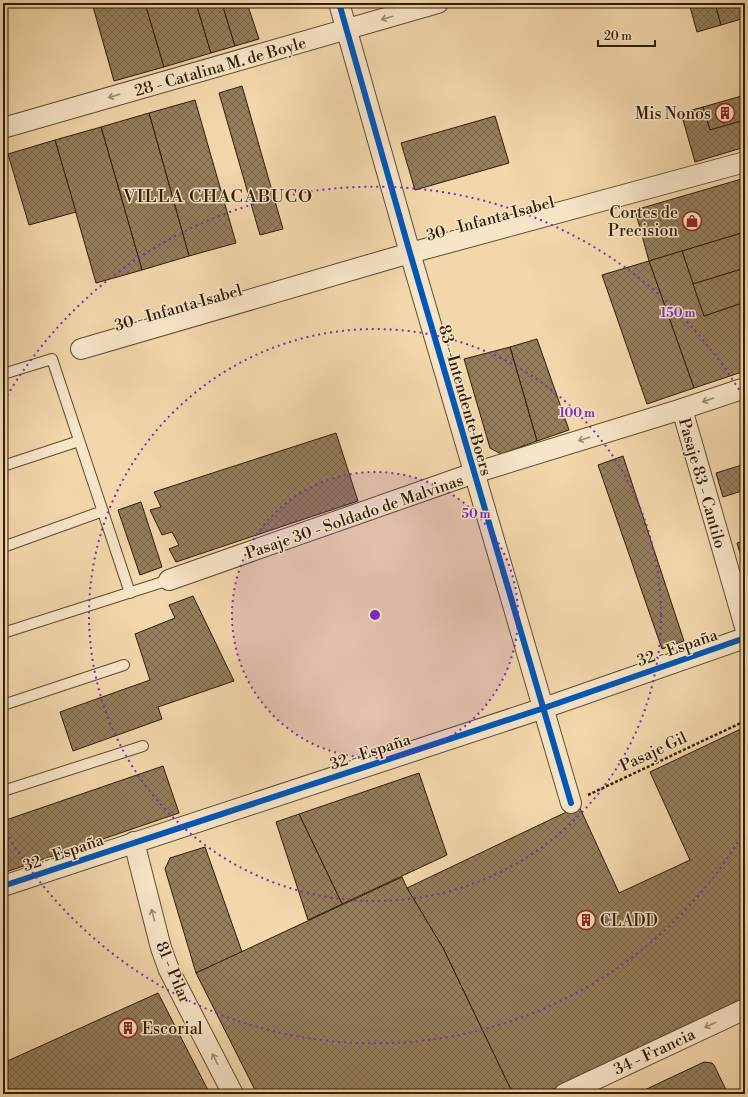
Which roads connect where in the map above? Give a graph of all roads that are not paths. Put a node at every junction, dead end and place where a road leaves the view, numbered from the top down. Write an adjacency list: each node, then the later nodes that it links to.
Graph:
1 (339, 3): 3 (street, 83 - Intendente Boers)
2 (438, 3): 3 (street, 28 - Catalina M. de Boyle, one-way to 3)
3 (347, 30): 4 (street, 28 - Catalina M. de Boyle, one-way to 4); 6 (street, 83 - Intendente Boers)
4 (3, 128)
5 (745, 162): 6 (street, 30 - Infanta Isabel)
6 (410, 253): 7 (street, 30 - Infanta Isabel); 13 (street, 83 - Intendente Boers)
7 (81, 349)
8 (3, 374): 11 (lane)
9 (745, 388): 10 (street, Pasaje 30 - Soldado de Malvinas, one-way to 10)
10 (682, 409): 13 (street, Pasaje 30 - Soldado de Malvinas, one-way to 13); 18 (street, Pasaje 83 - Cantilo)
11 (79, 441): 12 (lane); 14 (lane)
12 (3, 466)
13 (474, 473): 16 (street, Pasaje 30 - Soldado de Malvinas); 23 (street, 83 - Intendente Boers)
14 (103, 511): 15 (lane); 17 (lane)
15 (3, 547)
16 (169, 580): 17 (lane)
17 (130, 593): 19 (lane)
18 (745, 627)
19 (3, 633)
20 (745, 638): 23 (street, 32 - España)
21 (124, 665): 22 (lane)
22 (3, 705)
23 (544, 708): 26 (street, 83 - Intendente Boers); 27 (street, 32 - España)
24 (143, 746): 25 (lane)
25 (3, 791)
26 (571, 803)
27 (134, 842): 28 (street, 32 - España); 30 (street, 81 - Pilar, one-way to 27)
28 (3, 886)
29 (745, 1009): 31 (street, 34 - Francia, one-way to 31)
30 (233, 1094)
31 (564, 1094)

